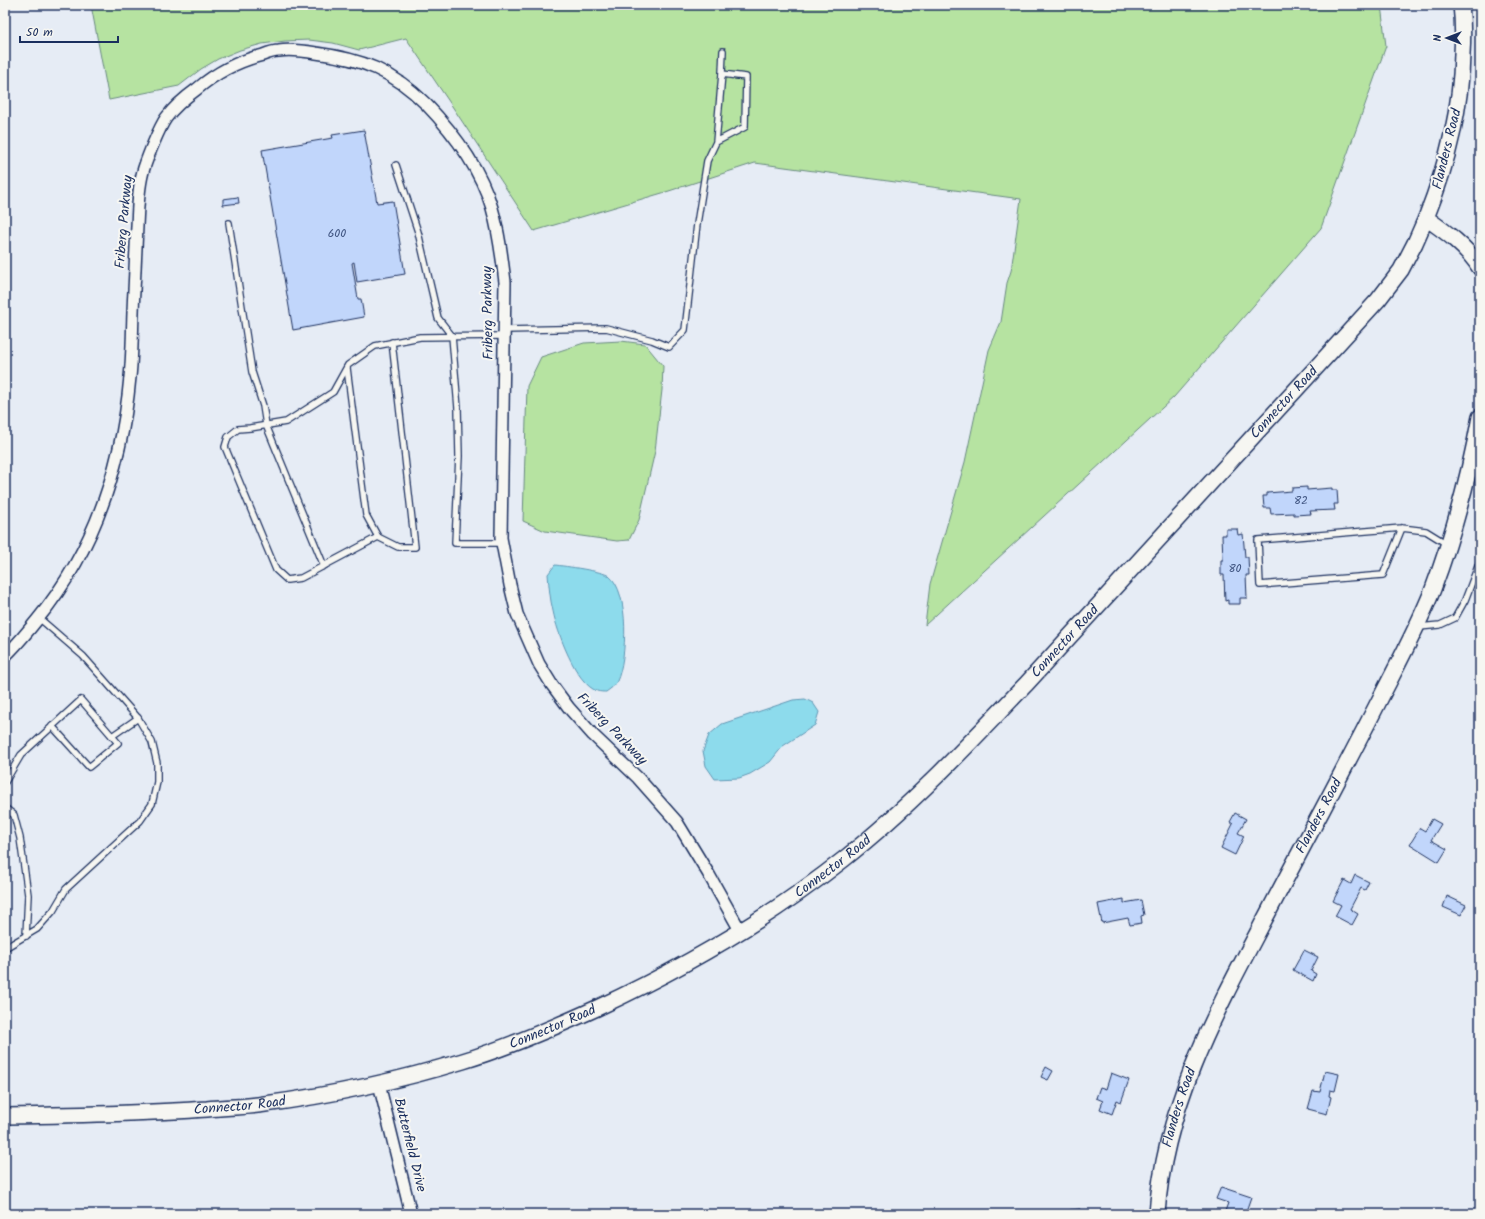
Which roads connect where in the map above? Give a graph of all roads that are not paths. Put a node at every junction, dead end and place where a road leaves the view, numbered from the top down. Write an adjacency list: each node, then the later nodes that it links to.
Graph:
1 (1461, 5): 6 (street, Flanders Road)
2 (723, 51): 3 (lane)
3 (722, 74): 4 (lane); 4 (lane)
4 (716, 142): 9 (lane)
5 (396, 165): 10 (lane)
6 (1426, 218): 8 (street); 29 (street, Connector Road)
7 (229, 223): 14 (lane)
8 (1480, 268)
9 (504, 333): 10 (lane); 17 (street, Friberg Parkway); 21 (street, Friberg Parkway)
10 (452, 336): 11 (lane); 17 (lane)
11 (392, 342): 12 (lane); 16 (lane)
12 (347, 368): 14 (lane); 16 (lane)
13 (1480, 417): 18 (street, Flanders Road)
14 (266, 425): 20 (lane); 20 (lane)
15 (1402, 528): 15 (lane); 18 (lane)
16 (378, 537): 20 (lane)
17 (502, 543): 29 (street, Friberg Parkway)
18 (1449, 545): 22 (street, Flanders Road)
19 (1480, 561): 22 (lane)
20 (324, 566)
21 (39, 618): 23 (street, Friberg Parkway); 24 (lane)
22 (1417, 627): 35 (street, Flanders Road)
23 (5, 656)
24 (138, 718): 26 (lane); 30 (lane)
25 (52, 726): 26 (lane); 26 (lane); 27 (lane)
26 (112, 736)
27 (5, 782)
28 (5, 808): 30 (lane)
29 (740, 932): 32 (street, Connector Road)
30 (26, 936): 31 (lane)
31 (5, 948)
32 (379, 1084): 33 (street, Connector Road); 34 (street, Butterfield Drive)
33 (5, 1116)
34 (411, 1214)
35 (1157, 1214)

